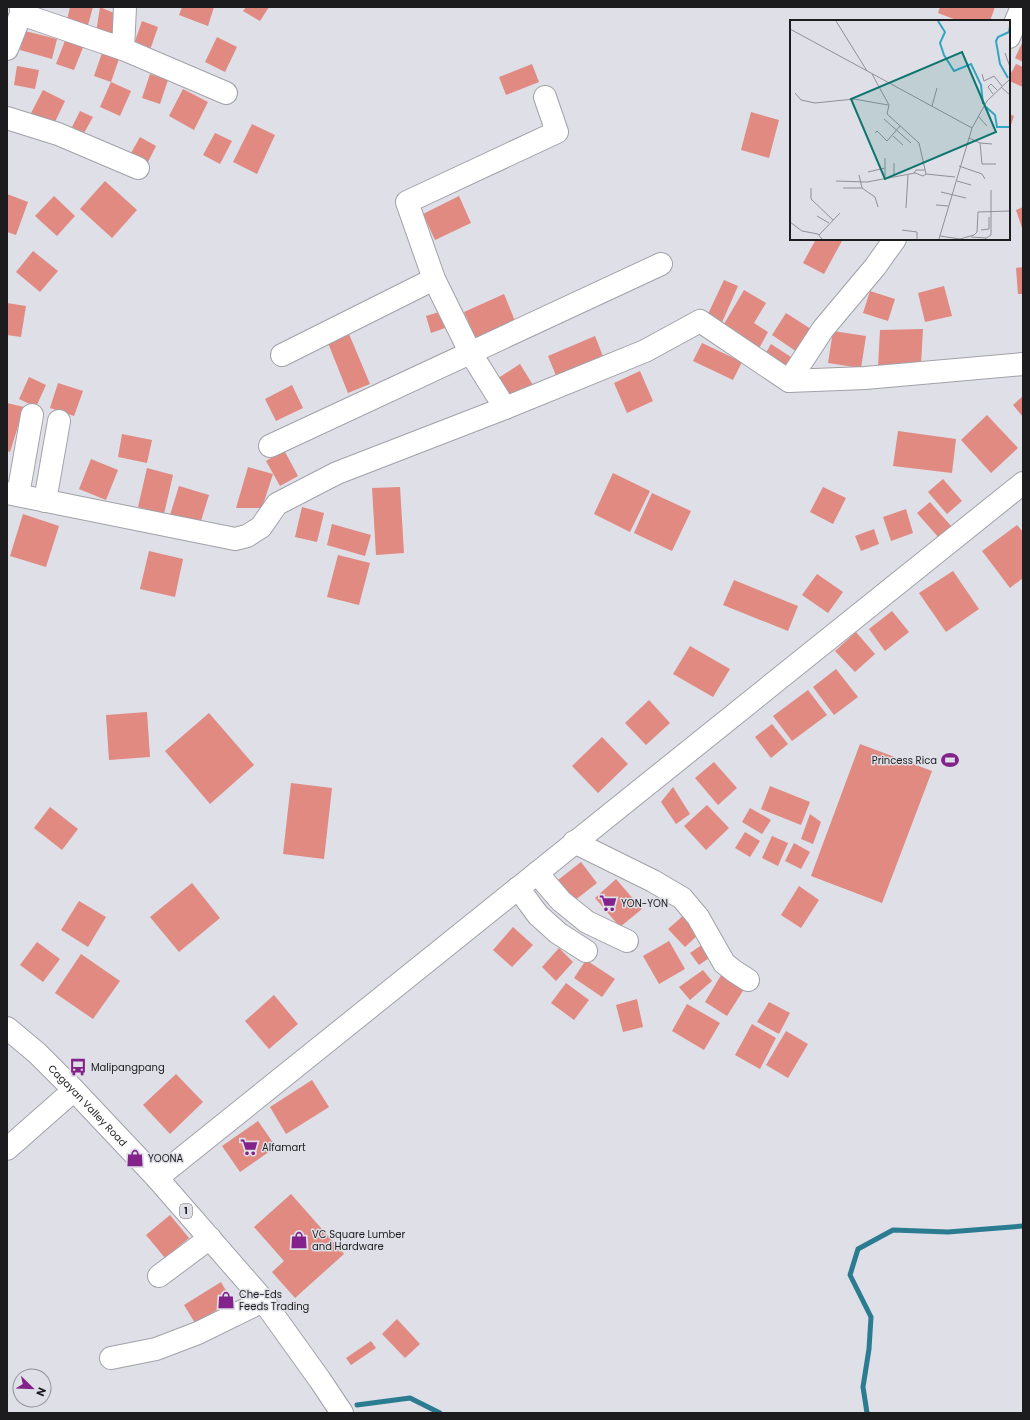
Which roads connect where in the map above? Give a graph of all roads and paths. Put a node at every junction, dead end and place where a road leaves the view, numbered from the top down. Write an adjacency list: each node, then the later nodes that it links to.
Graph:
1 (125, 7): 6 (main road)
2 (1022, 7): 4 (main road)
3 (21, 10): 5 (main road); 6 (main road)
4 (1010, 35)
5 (7, 49)
6 (123, 49): 7 (main road)
7 (226, 93)
8 (545, 97): 13 (main road)
9 (7, 118): 10 (main road)
10 (138, 168)
11 (894, 240): 17 (main road)
12 (662, 264): 14 (main road)
13 (434, 279): 14 (main road); 15 (main road)
14 (470, 352): 18 (main road); 21 (main road)
15 (282, 355)
16 (1023, 364): 17 (main road)
17 (789, 381): 18 (main road)
18 (505, 408): 24 (main road)
19 (32, 415): 23 (main road)
20 (59, 421): 24 (main road)
21 (270, 446)
22 (1023, 483): 25 (main road)
23 (13, 494): 24 (main road)
24 (45, 501)
25 (574, 842): 26 (main road); 30 (main road)
26 (537, 873): 27 (main road); 28 (main road)
27 (518, 888): 29 (main road); 34 (main road)
28 (627, 941)
29 (586, 951)
30 (748, 980)
31 (7, 1028): 32 (main road, Cagayan Valley Road / 1)
32 (74, 1090): 33 (main road); 34 (main road, Cagayan Valley Road / 1)
33 (7, 1149)
34 (157, 1178): 35 (main road, Cagayan Valley Road / 1)
35 (210, 1238): 36 (main road); 37 (main road, Cagayan Valley Road / 1)
36 (159, 1276)
37 (263, 1301): 38 (main road); 39 (main road, Cagayan Valley Road / 1)
38 (111, 1358)
39 (342, 1413)

